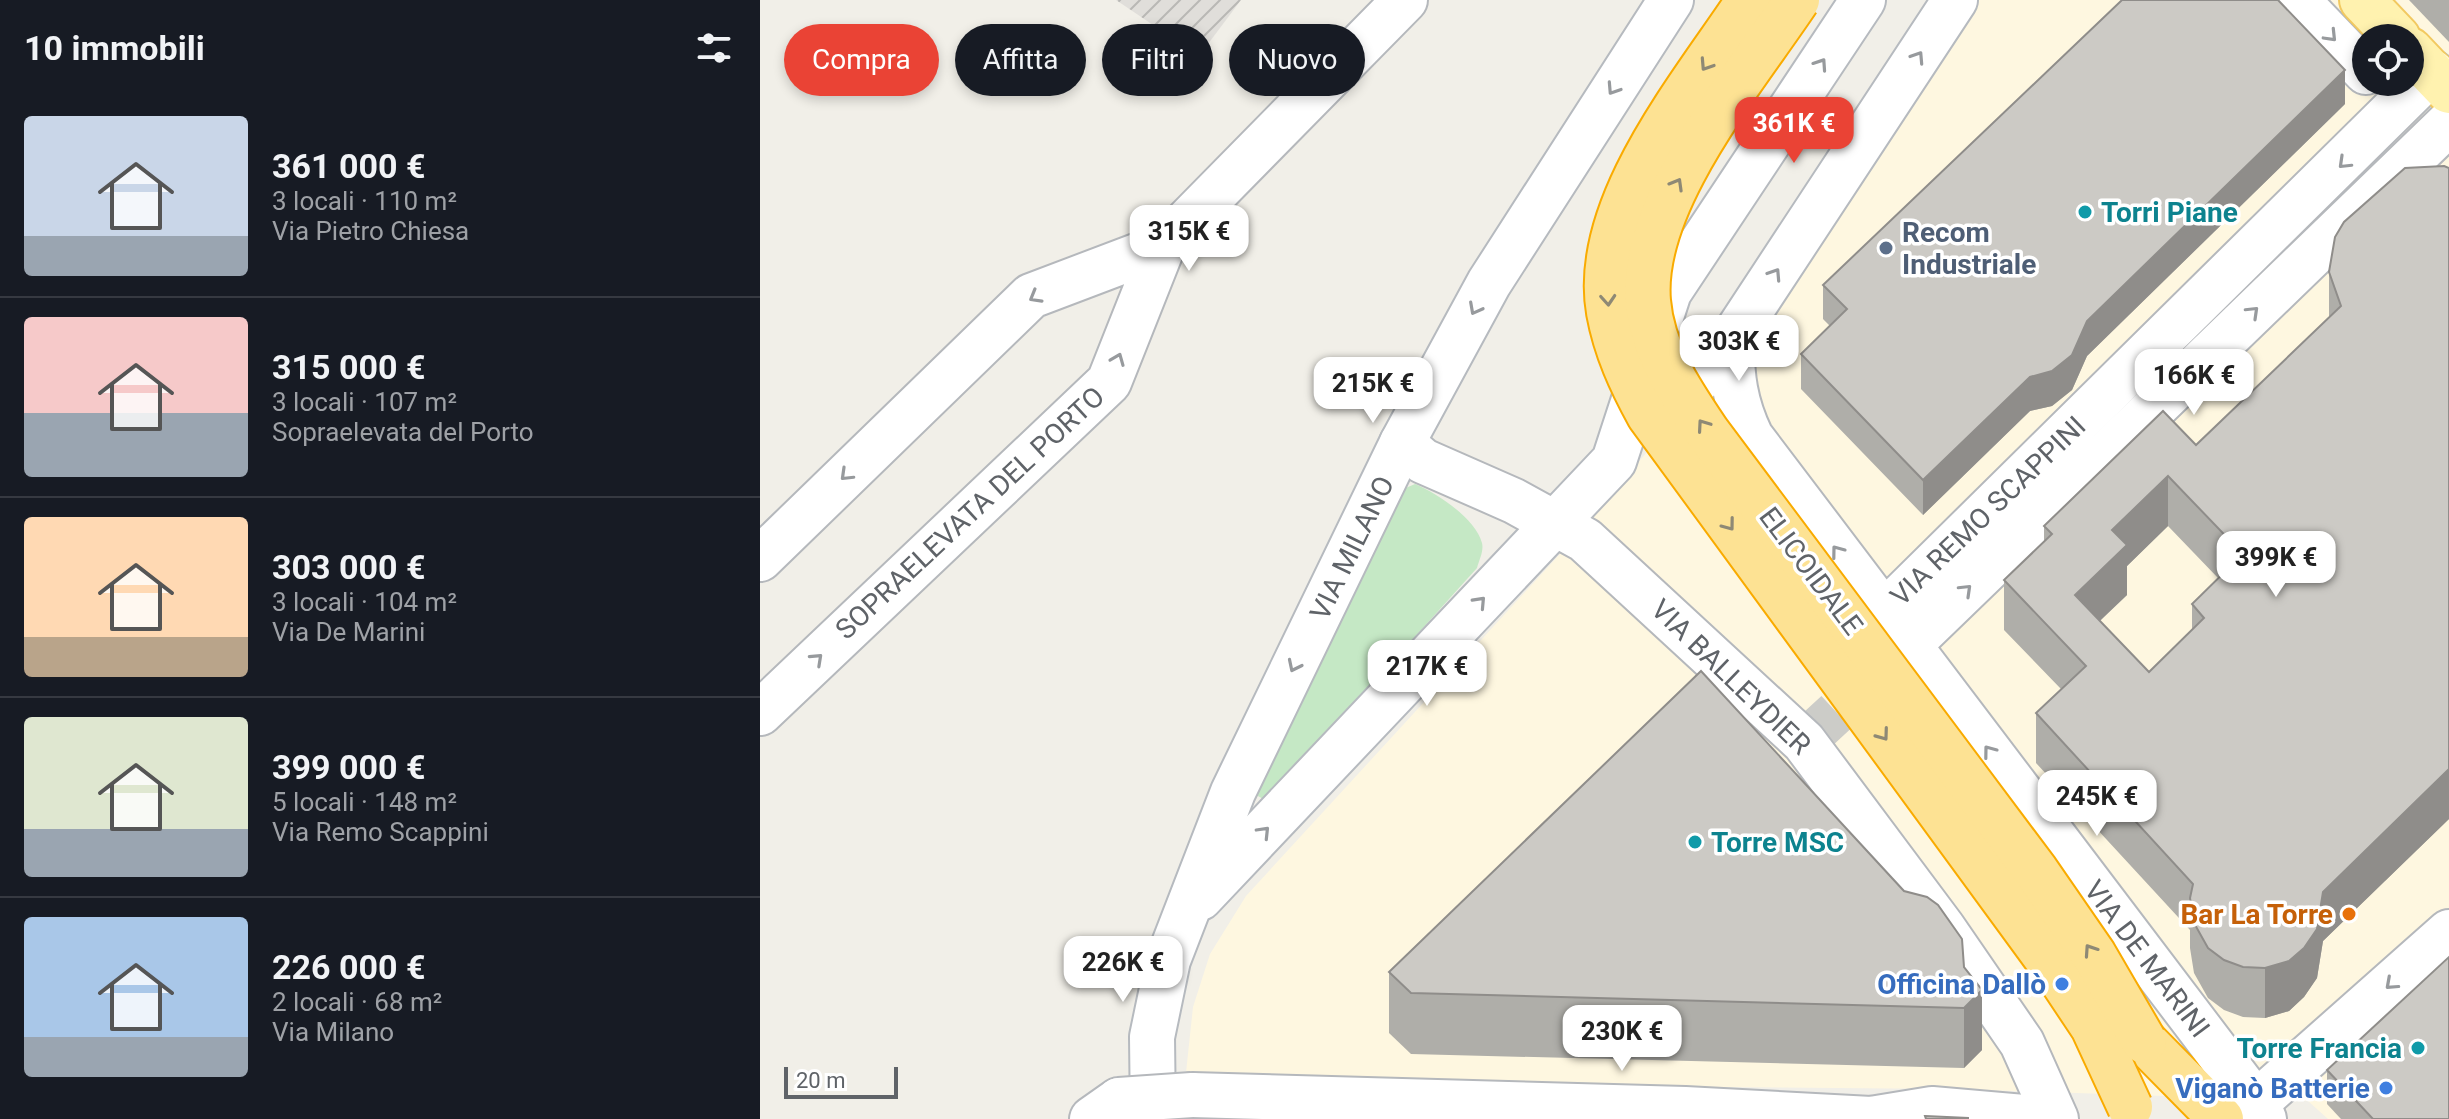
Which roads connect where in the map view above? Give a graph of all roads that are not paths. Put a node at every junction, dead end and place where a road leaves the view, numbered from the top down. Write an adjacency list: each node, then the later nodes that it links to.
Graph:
1 (1405, 0): 14 (street, SOPRAELEVATA DEL PORTO)
2 (1671, 0): 17 (street, VIA MILANO, one-way to 17)
3 (1749, 0): 24 (highway, ELICOIDALE, one-way to 24, bridge)
4 (1797, 0): 25 (highway, ELICOIDALE, one-way to 4, bridge)
5 (1863, 0): 18 (street, VIA MILANO, one-way to 5)
6 (1955, 0): 15 (street, one-way to 6)
7 (2297, 0): 10 (street, one-way to 10)
8 (2362, 0): 9 (main road)
9 (2385, 24)
10 (2352, 57)
11 (2384, 96): 20 (street, VIA REMO SCAPPINI, one-way to 20)
12 (2388, 96): 13 (street)
13 (2443, 141): 20 (street, VIA REMO SCAPPINI, one-way to 13)
14 (1163, 246): 19 (street, SOPRAELEVATA DEL PORTO, one-way to 19); 21 (street, SOPRAELEVATA DEL PORTO, one-way to 14)
15 (1732, 339): 16 (street); 20 (street, VIA DE MARINI, one-way to 15)
16 (1694, 385)
17 (1402, 443): 18 (street, VIA BALLEYDIER); 22 (street, VIA MILANO, one-way to 22)
18 (1553, 523): 22 (street, VIA MILANO, one-way to 18); 30 (street, VIA BALLEYDIER)
19 (760, 559)
20 (1897, 629): 28 (street, VIA DE MARINI, one-way to 20)
21 (760, 713)
22 (1190, 909): 26 (street, VIA MILANO)
23 (2449, 932): 28 (street, one-way to 28)
24 (2053, 967): 25 (highway, bridge); 27 (highway, ELICOIDALE, bridge)
25 (2144, 1041): 28 (highway); 31 (highway, ELICOIDALE)
26 (1121, 1113): 29 (street, bridge)
27 (2134, 1115)
28 (2251, 1116)
29 (2047, 1119)
30 (2056, 1119)
31 (2178, 1119)

